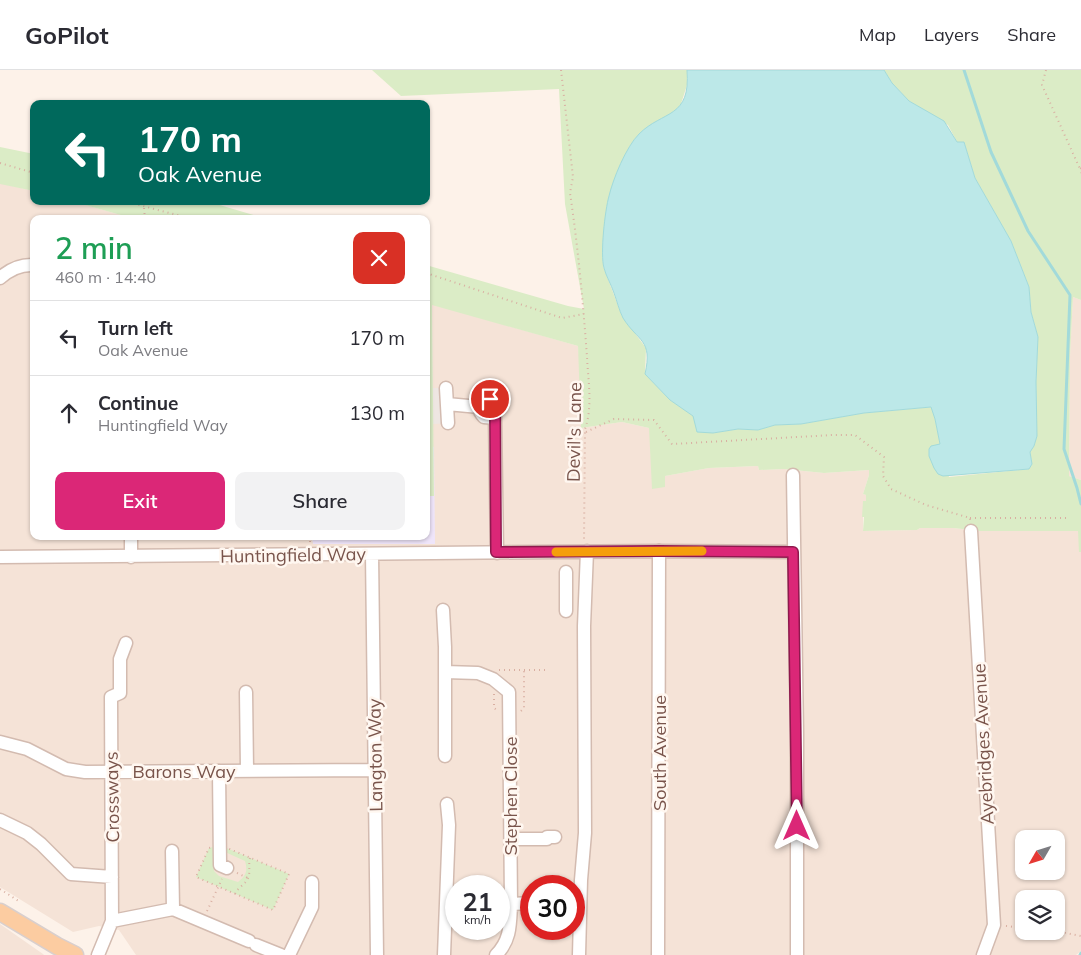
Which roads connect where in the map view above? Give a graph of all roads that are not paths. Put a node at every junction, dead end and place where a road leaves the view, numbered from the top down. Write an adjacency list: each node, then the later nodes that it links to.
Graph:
1 (30, 264): 2 (street)
2 (0, 278)
3 (446, 388): 4 (street)
4 (447, 404): 5 (street); 11 (street)
5 (448, 424)
6 (793, 475): 12 (street)
7 (971, 524): 54 (street, Ayebridges Avenue)
8 (131, 540): 15 (street)
9 (585, 551): 10 (street, Huntingfield Way); 11 (street, Huntingfield Way); 17 (street)
10 (659, 551): 12 (street, Huntingfield Way); 52 (street, South Avenue)
11 (496, 552): 13 (street, Huntingfield Way)
12 (793, 552): 53 (street)
13 (372, 554): 15 (street, Huntingfield Way); 27 (street, Langton Way)
14 (0, 557): 15 (street, Huntingfield Way)
15 (132, 557)
16 (566, 572): 18 (street)
17 (585, 590): 18 (street); 51 (street)
18 (566, 591): 20 (street)
19 (443, 610): 22 (street)
20 (566, 611)
21 (126, 643): 29 (street, Crossways)
22 (445, 672): 25 (street); 33 (street, Stephen Close)
23 (246, 692): 26 (street)
24 (0, 742): 29 (street, Barons Way)
25 (445, 756)
26 (247, 770): 27 (street, Barons Way); 28 (street, Barons Way)
27 (375, 770): 48 (street, Langton Way)
28 (219, 771): 29 (street, Barons Way); 35 (street)
29 (111, 772): 36 (street, Crossways)
30 (447, 804): 49 (street)
31 (0, 820): 36 (street)
32 (555, 837): 33 (street)
33 (511, 839): 38 (street, Stephen Close)
34 (172, 851): 40 (street)
35 (227, 868)
36 (112, 877): 42 (street, Crossways)
37 (312, 882): 47 (street)
38 (511, 904): 39 (street); 50 (street, Stephen Close)
39 (520, 904)
40 (173, 909): 42 (street); 46 (street)
41 (0, 912): 43 (main road)
42 (112, 921): 45 (street, Crossways)
43 (56, 951): 44 (main road)
44 (75, 955)
45 (98, 955)
46 (281, 955)
47 (288, 955)
48 (377, 955)
49 (444, 955)
50 (496, 955)
51 (579, 955)
52 (658, 955)
53 (797, 955)
54 (983, 955)

